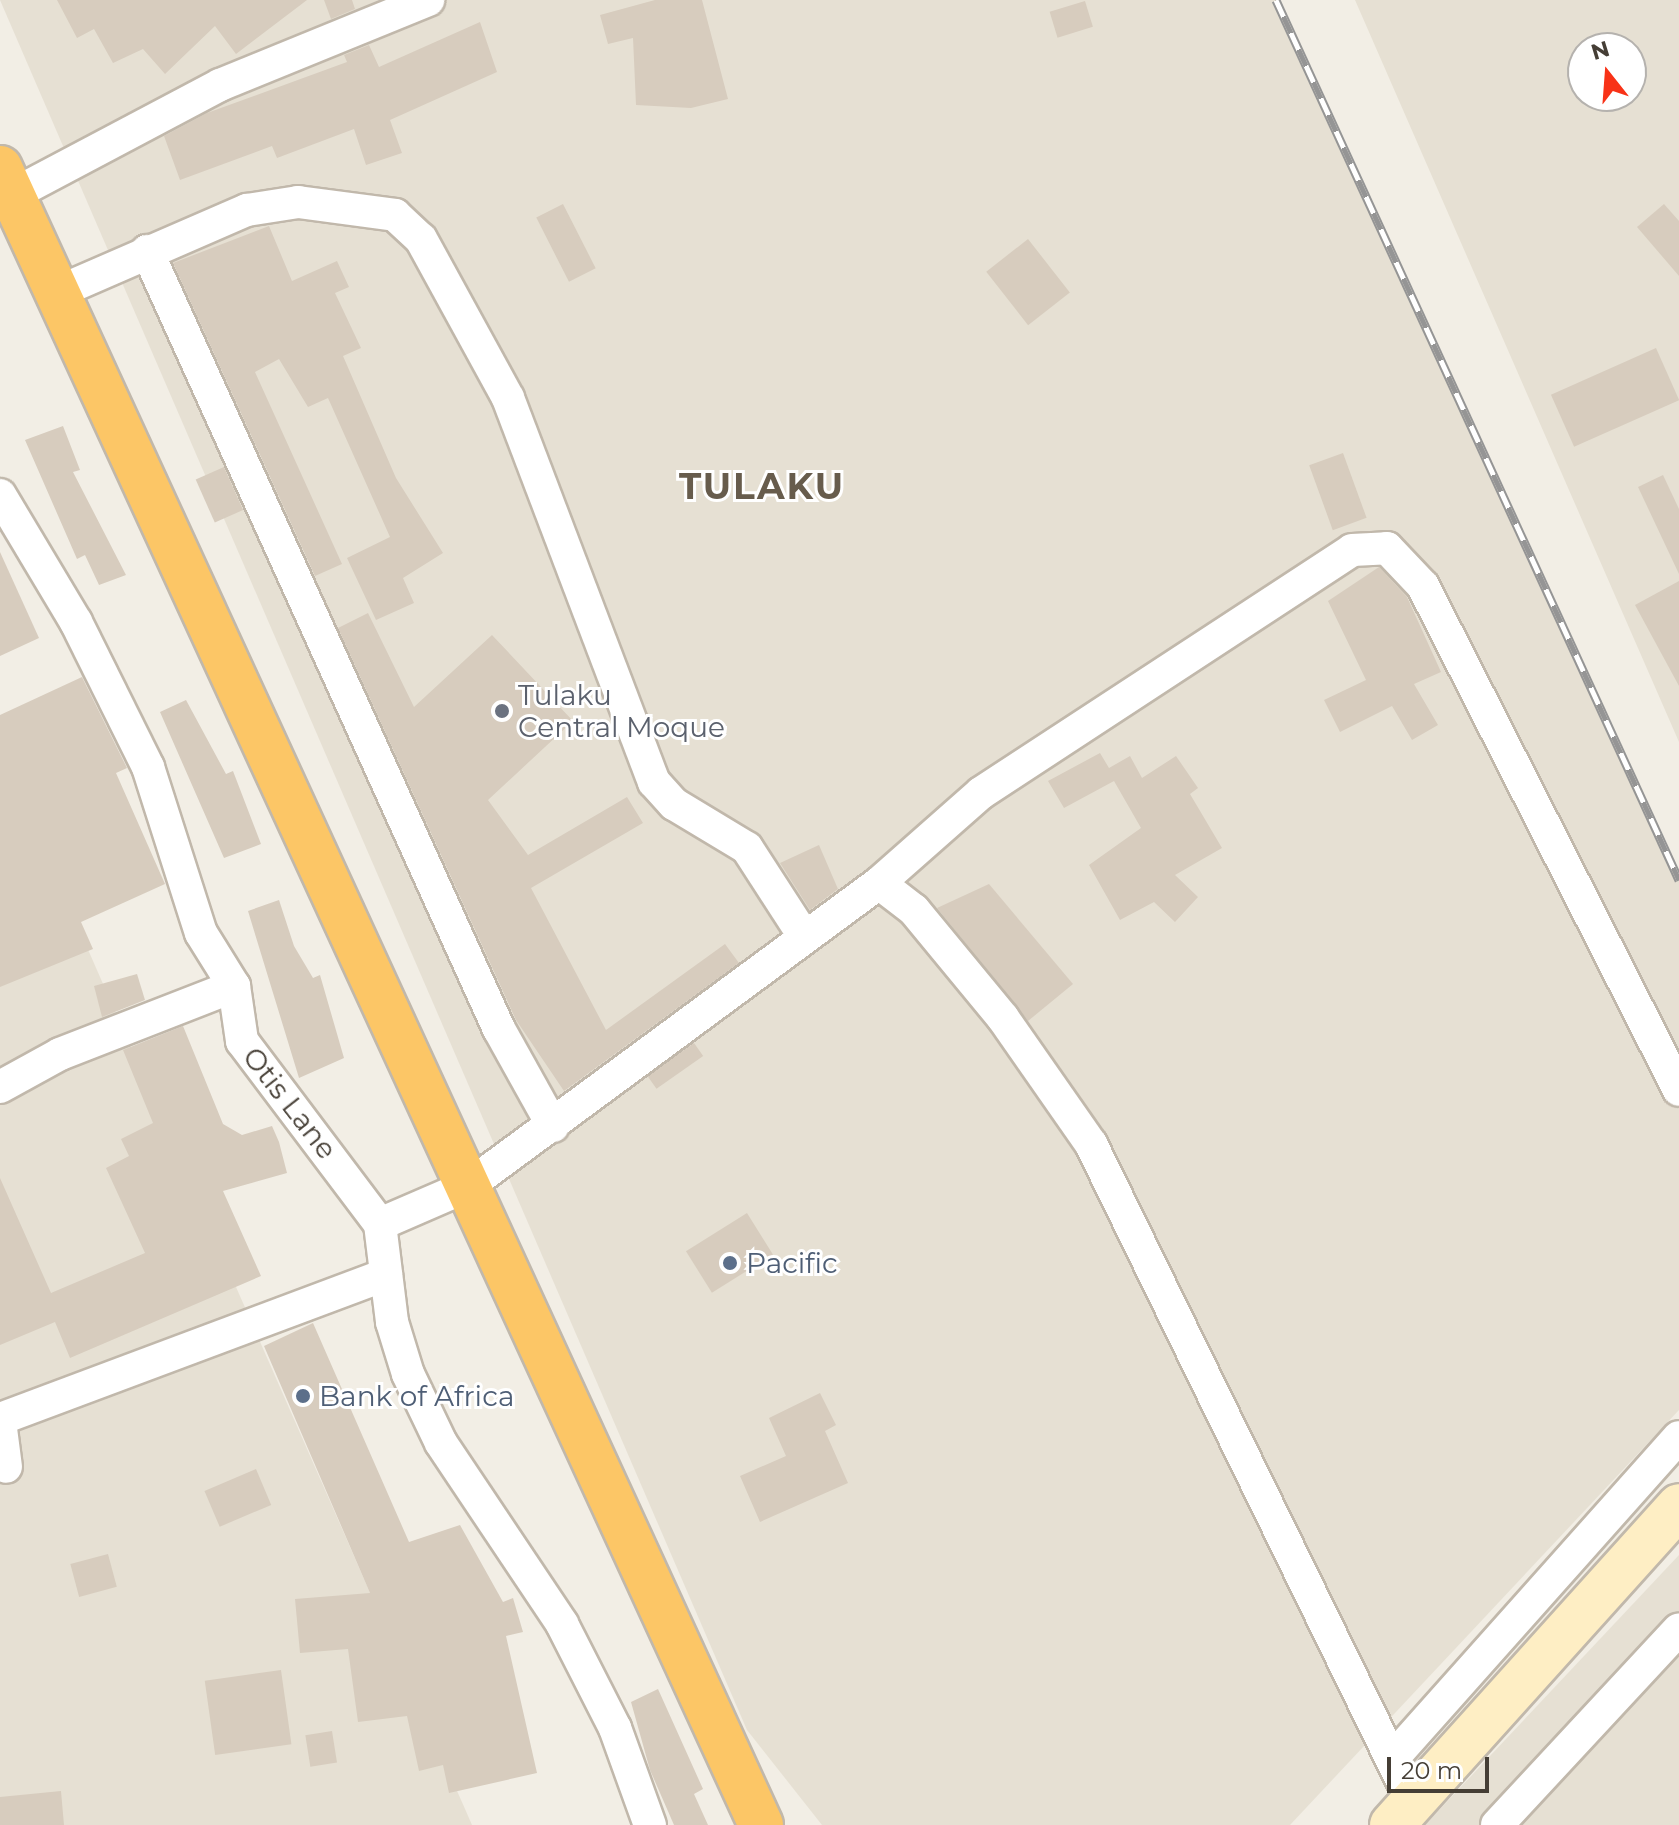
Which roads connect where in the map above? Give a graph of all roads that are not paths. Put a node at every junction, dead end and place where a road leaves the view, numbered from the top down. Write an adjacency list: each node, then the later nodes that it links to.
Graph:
1 (428, 0): 2 (street)
2 (6, 182): 4 (highway)
3 (147, 251): 4 (street); 7 (street); 11 (street)
4 (58, 292): 12 (highway)
5 (0, 495): 8 (street)
6 (879, 883): 7 (street); 10 (street); 20 (street)
7 (804, 936): 11 (street)
8 (234, 986): 9 (street); 13 (street, Otis Lane)
9 (0, 1087)
10 (1679, 1090)
11 (553, 1126): 12 (street)
12 (468, 1186): 13 (street); 23 (highway)
13 (380, 1224): 14 (street)
14 (386, 1275): 15 (street); 22 (street)
15 (0, 1420): 17 (street)
16 (1679, 1437): 20 (street)
17 (6, 1467)
18 (1679, 1506): 21 (street)
19 (1679, 1629): 24 (street)
20 (1392, 1759): 21 (street)
21 (1402, 1813)
22 (650, 1825)
23 (761, 1825)
24 (1497, 1825)

